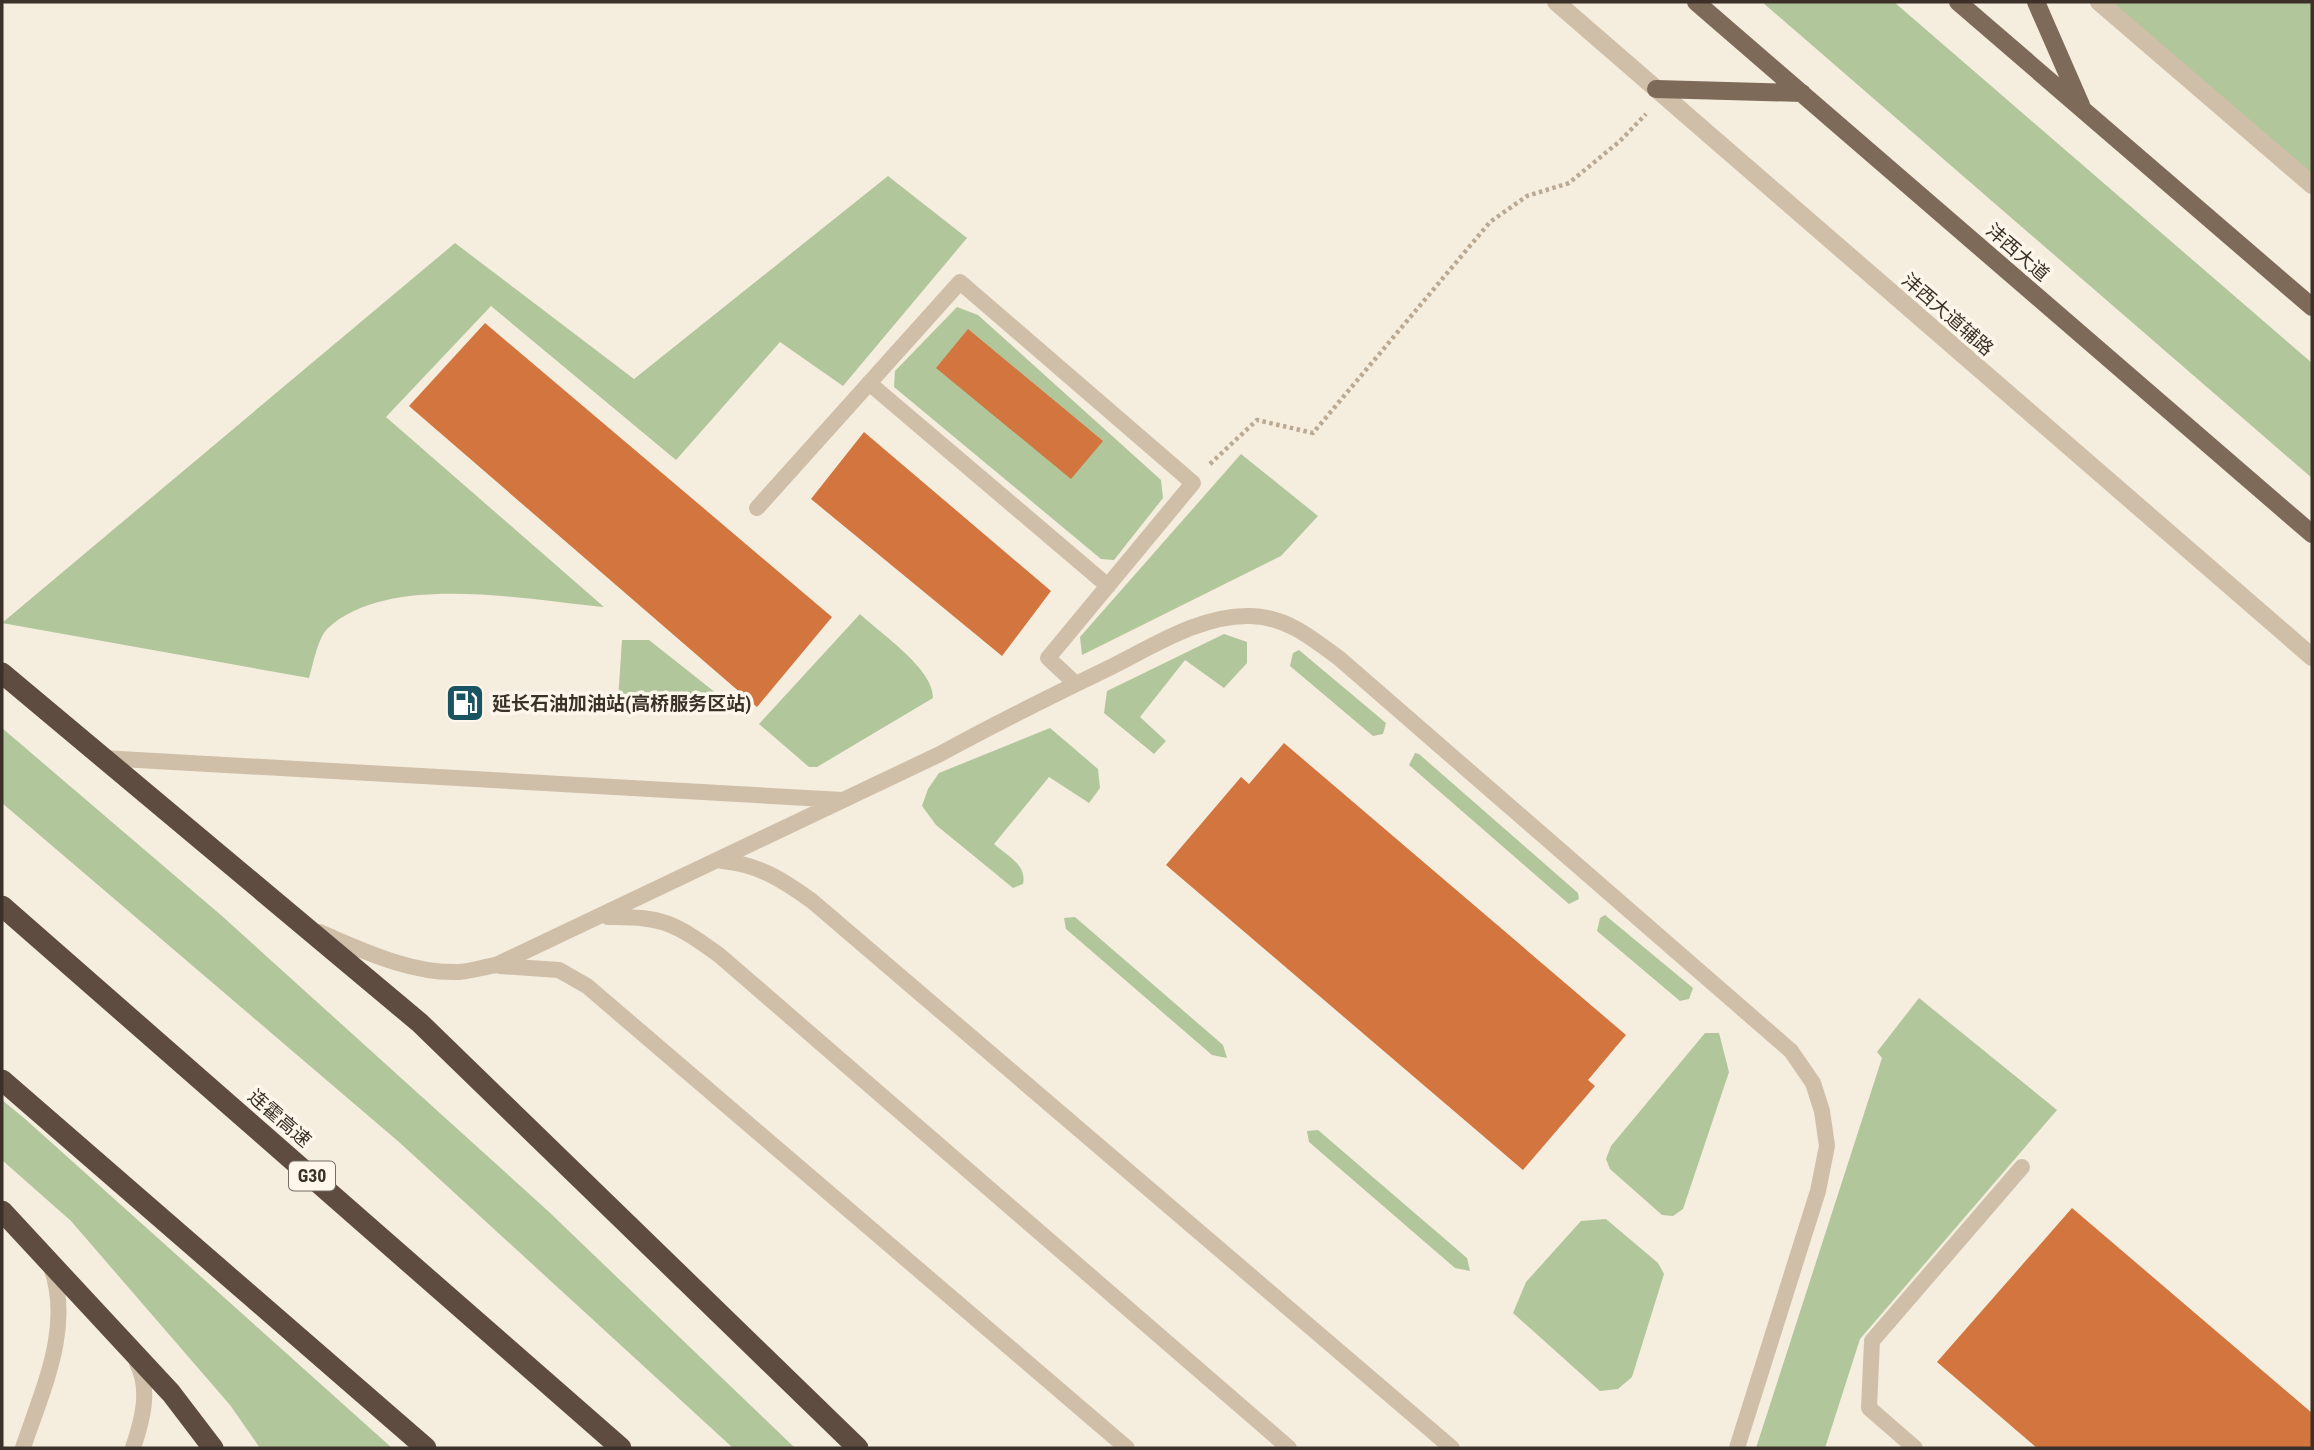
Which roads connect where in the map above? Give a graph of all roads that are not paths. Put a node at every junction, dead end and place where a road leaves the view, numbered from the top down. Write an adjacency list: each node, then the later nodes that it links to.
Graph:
1 (1556, 2): 6 (street, 沣西大道辅路)
2 (1696, 2): 7 (main road, 沣西大道)
3 (1958, 2): 8 (main road)
4 (2036, 2): 8 (main road)
5 (2099, 2): 9 (street)
6 (1660, 92): 7 (main road); 15 (street, 沣西大道辅路)
7 (1802, 93): 13 (main road, 沣西大道)
8 (2084, 111): 10 (main road)
9 (2312, 186)
10 (2312, 307)
11 (869, 383): 12 (lane); 14 (lane); 14 (lane)
12 (757, 508)
13 (2312, 534)
14 (1108, 586): 17 (lane)
15 (2312, 657)
16 (2, 673): 18 (highway)
17 (1076, 684): 19 (lane); 39 (lane)
18 (103, 758): 19 (lane); 23 (highway)
19 (845, 800): 20 (lane)
20 (719, 860): 22 (lane); 38 (lane)
21 (2, 906): 34 (highway, 连霍高速 / G30)
22 (601, 917): 24 (lane); 37 (lane)
23 (304, 926): 24 (lane); 35 (highway)
24 (496, 965): 36 (lane)
25 (2, 1080): 33 (highway)
26 (2022, 1167): 40 (lane)
27 (2, 1211): 28 (highway)
28 (47, 1258): 29 (highway); 31 (lane)
29 (130, 1349): 30 (highway); 32 (lane)
30 (212, 1447)
31 (23, 1448)
32 (133, 1448)
33 (426, 1448)
34 (621, 1448)
35 (858, 1448)
36 (1127, 1448)
37 (1289, 1448)
38 (1452, 1448)
39 (1737, 1448)
40 (1915, 1448)

